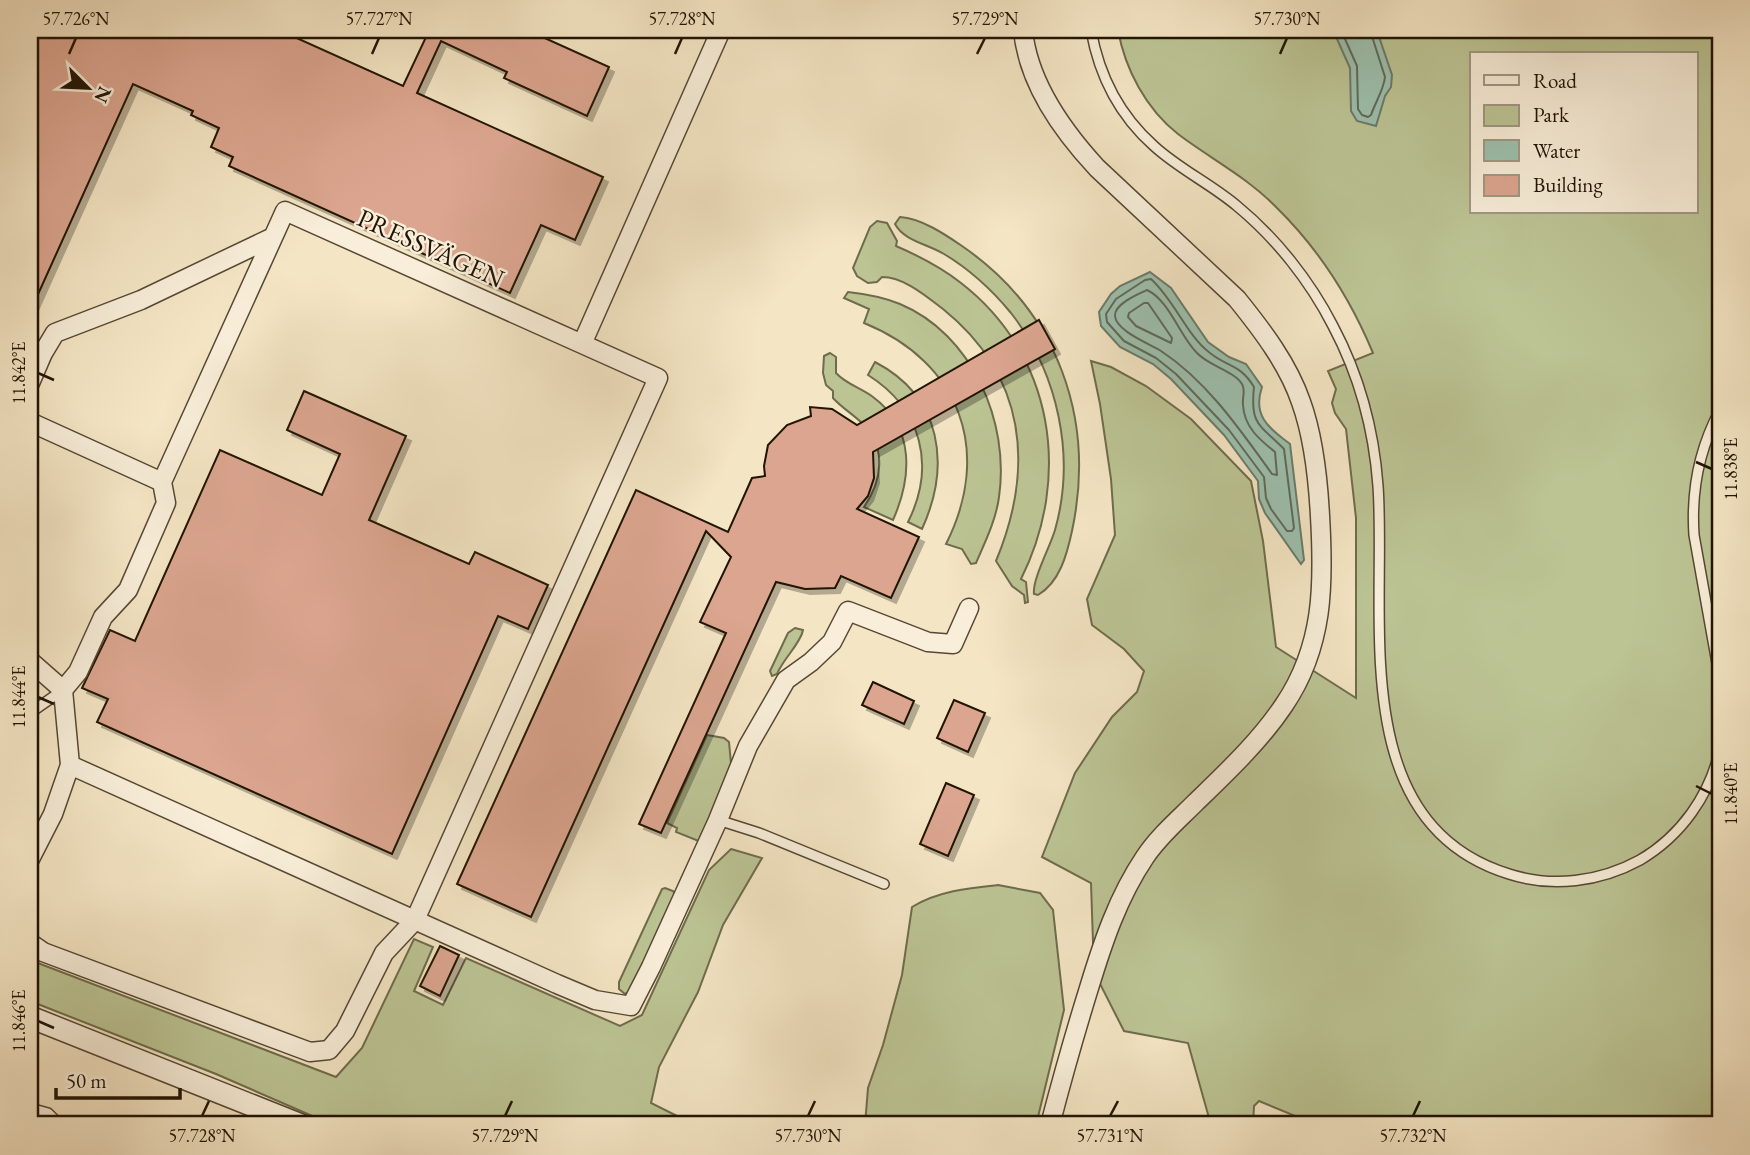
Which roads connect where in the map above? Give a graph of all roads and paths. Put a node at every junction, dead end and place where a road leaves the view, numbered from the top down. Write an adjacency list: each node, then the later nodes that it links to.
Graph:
1 (721, 30): 5 (street)
2 (1091, 30): 15 (lane)
3 (1020, 34): 26 (street)
4 (273, 237): 5 (street, PRESSVÄGEN); 6 (street, PRESSVÄGEN); 9 (street, PRESSVÄGEN)
5 (582, 344): 20 (street, PRESSVÄGEN)
6 (30, 383)
7 (1720, 410): 12 (lane)
8 (30, 422): 9 (street)
9 (162, 482): 13 (street)
10 (969, 608): 17 (street)
11 (30, 661): 13 (street)
12 (1720, 680)
13 (63, 690): 14 (lane); 16 (street)
14 (30, 713)
15 (1720, 749)
16 (70, 765): 18 (street); 20 (street)
17 (718, 821): 19 (lane); 20 (street)
18 (30, 859)
19 (884, 884)
20 (415, 919): 21 (street)
21 (30, 943)
22 (30, 1017): 25 (street)
23 (30, 1108): 24 (lane)
24 (61, 1125)
25 (301, 1125)
26 (1050, 1125)

